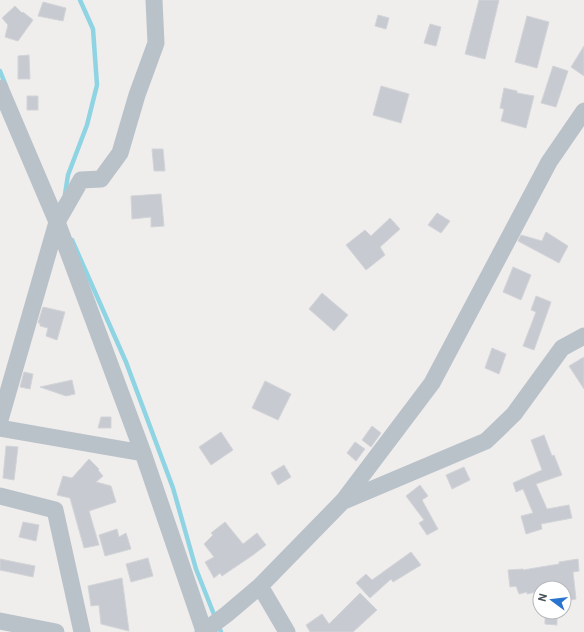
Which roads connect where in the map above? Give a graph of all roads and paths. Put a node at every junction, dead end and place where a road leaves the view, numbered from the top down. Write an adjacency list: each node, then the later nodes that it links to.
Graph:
1 (154, 0): 4 (street)
2 (0, 88): 4 (street)
3 (584, 111): 10 (street)
4 (57, 222): 6 (street); 8 (street)
5 (584, 336): 10 (street)
6 (0, 420)
7 (0, 428): 8 (street)
8 (143, 453): 13 (street)
9 (0, 496): 15 (street)
10 (343, 501): 11 (street)
11 (260, 586): 13 (street); 16 (street)
12 (0, 621): 14 (street)
13 (204, 631)
14 (56, 632)
15 (82, 632)
16 (287, 632)

